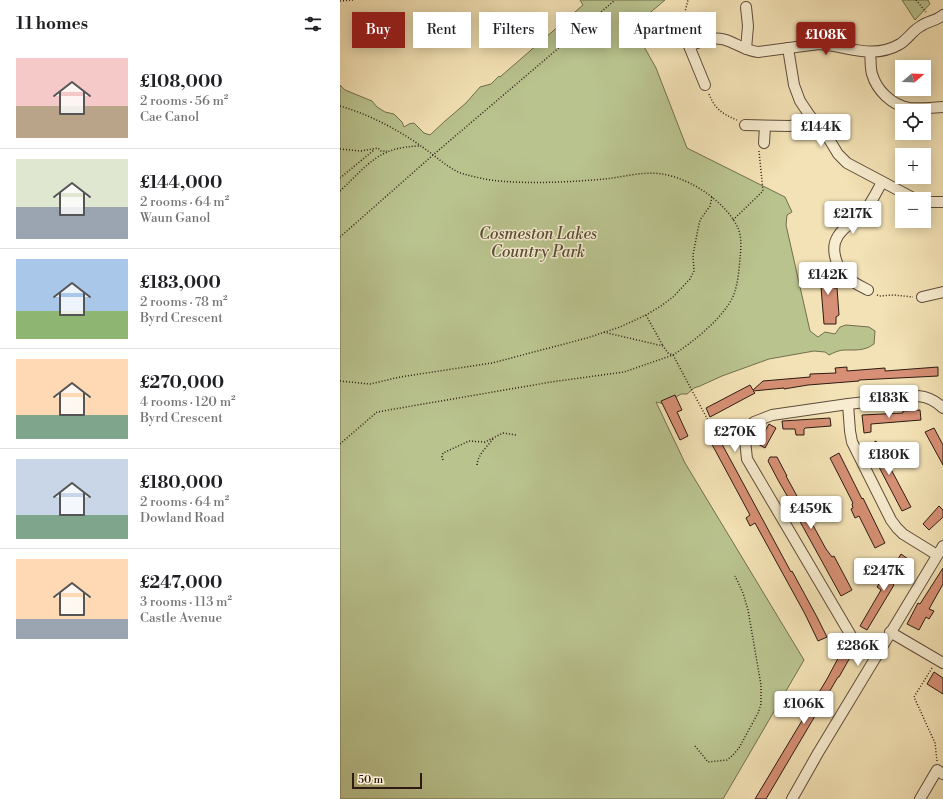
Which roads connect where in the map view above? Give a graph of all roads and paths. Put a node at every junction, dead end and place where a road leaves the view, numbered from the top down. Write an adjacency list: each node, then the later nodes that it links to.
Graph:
1 (353, 0): 4 (path)
2 (615, 0): 24 (path)
3 (688, 0): 6 (path)
4 (340, 1)
5 (746, 7): 11 (street)
6 (685, 12)
7 (943, 15): 12 (street)
8 (716, 38): 11 (street)
9 (690, 48): 13 (street)
10 (788, 48): 11 (street); 12 (street); 16 (street)
11 (746, 49)
12 (870, 52): 15 (street)
13 (705, 85): 17 (path)
14 (340, 106): 20 (path)
15 (943, 107)
16 (810, 116): 18 (street); 26 (street)
17 (745, 125): 18 (street)
18 (765, 126): 19 (street)
19 (764, 143): 32 (path)
20 (422, 146): 23 (path); 24 (path)
21 (340, 149): 22 (path)
22 (374, 150): 23 (path); 25 (path)
23 (389, 150): 27 (path)
24 (433, 155): 29 (path); 33 (path)
25 (340, 178)
26 (882, 182): 28 (street); 34 (street)
27 (340, 191)
28 (901, 192)
29 (712, 197): 32 (path); 37 (path)
30 (931, 202): 31 (street)
31 (943, 202)
32 (733, 220): 40 (path)
33 (340, 237)
34 (868, 290): 36 (path)
35 (943, 292): 36 (street)
36 (922, 297)
37 (646, 315): 38 (path); 39 (path)
38 (603, 332): 39 (path); 41 (path)
39 (663, 346): 40 (path)
40 (673, 355): 44 (path); 47 (path)
41 (340, 381)
42 (848, 404): 43 (street); 44 (street); 51 (street)
43 (943, 408)
44 (745, 431): 54 (street)
45 (516, 435): 46 (path)
46 (494, 437): 48 (path); 49 (path)
47 (340, 444)
48 (443, 460)
49 (477, 465)
50 (943, 546): 51 (street)
51 (937, 555): 53 (street)
52 (735, 576): 56 (path)
53 (890, 632): 54 (street); 55 (street)
54 (877, 655): 58 (street)
55 (940, 661): 57 (path)
56 (695, 746)
57 (940, 772): 59 (street)
58 (792, 799)
59 (920, 799)

